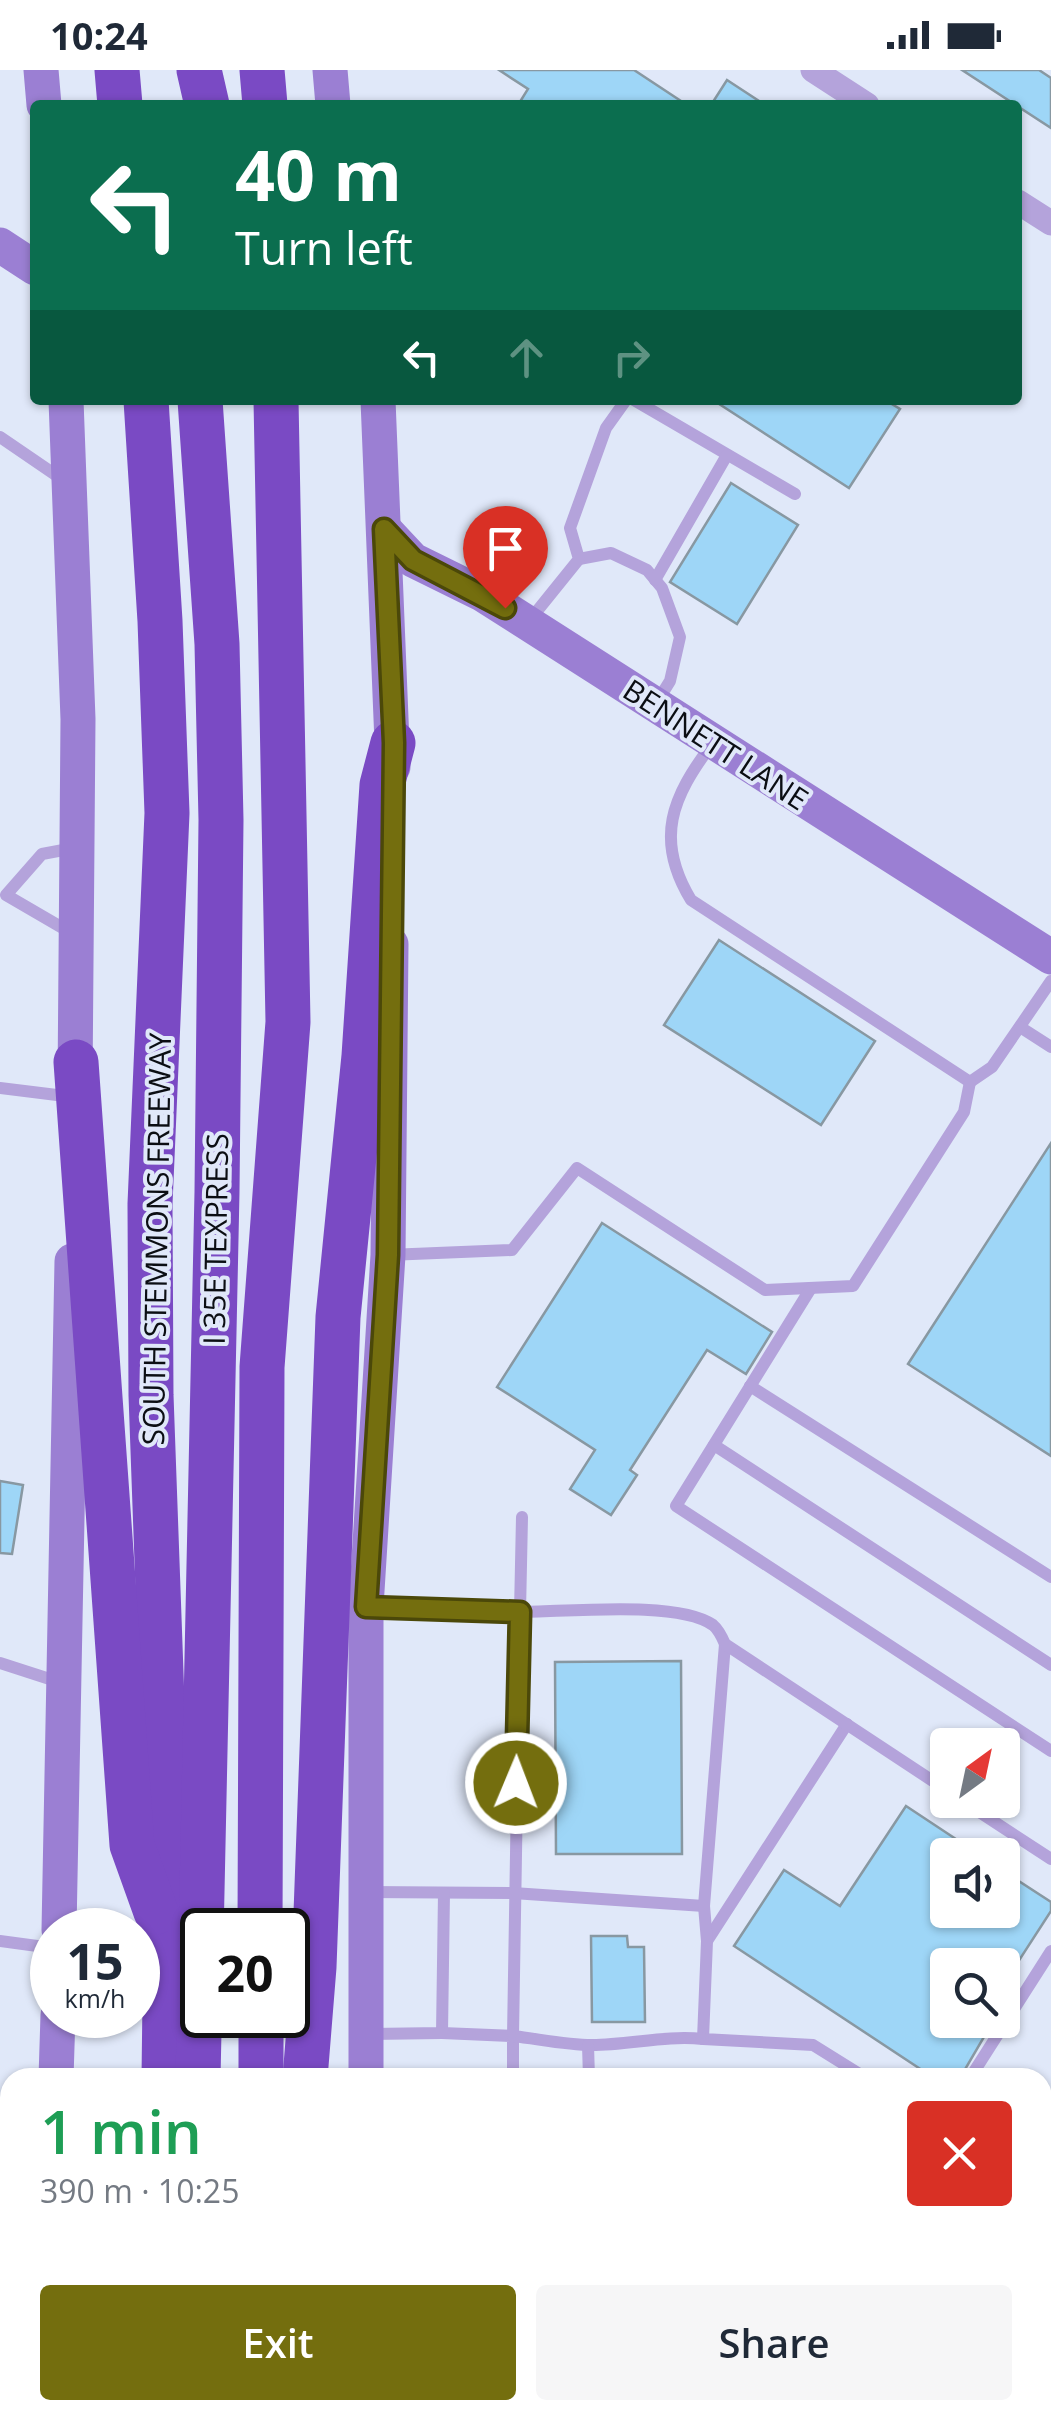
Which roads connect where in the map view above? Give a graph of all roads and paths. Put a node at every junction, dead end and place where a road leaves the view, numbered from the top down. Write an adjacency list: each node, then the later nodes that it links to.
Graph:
1 (41, 70): 8 (main road)
2 (117, 70): 9 (highway)
3 (178, 70): 10 (highway)
4 (200, 70): 11 (highway)
5 (262, 70): 12 (highway)
6 (330, 70): 13 (main road)
7 (813, 70): 14 (street)
8 (44, 100)
9 (120, 100)
10 (180, 100)
11 (206, 100)
12 (264, 100)
13 (333, 100)
14 (859, 100)
15 (1022, 205): 16 (street)
16 (1051, 223)
17 (0, 245): 18 (main road)
18 (30, 265)
19 (66, 405): 29 (main road)
20 (146, 405): 74 (highway, SOUTH STEMMONS FREEWAY)
21 (200, 405): 86 (highway, I 35E TEXPRESS)
22 (251, 405): 35 (highway)
23 (276, 405): 35 (highway)
24 (378, 405): 31 (main road)
25 (622, 405): 32 (lane)
26 (643, 405): 28 (lane)
27 (0, 437): 29 (lane)
28 (727, 454): 30 (lane); 33 (lane)
29 (69, 484): 39 (main road)
30 (794, 494)
31 (384, 529): 34 (main road, BENNETT LANE); 38 (main road)
32 (579, 559): 33 (lane); 34 (lane)
33 (655, 580): 36 (lane)
34 (528, 623): 36 (main road, BENNETT LANE)
35 (281, 688): 71 (highway)
36 (655, 705): 37 (main road, BENNETT LANE)
37 (714, 742): 42 (main road, BENNETT LANE); 47 (lane)
38 (394, 743): 49 (main road); 88 (highway)
39 (77, 847): 40 (lane); 41 (main road)
40 (3, 893): 41 (lane)
41 (76, 936): 46 (main road)
42 (1051, 958)
43 (1051, 981): 44 (lane)
44 (1020, 1026): 45 (lane); 47 (lane)
45 (1051, 1048)
46 (75, 1079): 48 (lane); 60 (main road); 74 (highway)
47 (970, 1082): 50 (lane)
48 (0, 1088)
49 (388, 1255): 50 (lane); 55 (main road)
50 (811, 1288): 51 (lane)
51 (750, 1386): 52 (lane); 54 (lane)
52 (714, 1445): 59 (lane); 62 (lane)
53 (522, 1517): 56 (lane)
54 (1051, 1576)
55 (366, 1607): 56 (lane); 66 (main road)
56 (520, 1612): 57 (lane); 68 (lane)
57 (725, 1644): 61 (lane); 69 (lane)
58 (0, 1663): 60 (lane)
59 (1051, 1664)
60 (64, 1684): 70 (main road)
61 (847, 1724): 63 (lane); 72 (lane)
62 (1051, 1751)
63 (930, 1779)
64 (988, 1818): 65 (lane)
65 (1051, 1859)
66 (366, 1892): 67 (lane); 78 (main road)
67 (444, 1893): 68 (lane); 77 (lane)
68 (513, 1894): 69 (lane); 79 (lane)
69 (704, 1906): 72 (lane)
70 (59, 1908)
71 (260, 1908)
72 (708, 1940): 82 (lane)
73 (0, 1942): 75 (lane)
74 (166, 1942): 85 (highway, SOUTH STEMMONS FREEWAY)
75 (30, 1945)
76 (1051, 1950): 93 (lane)
77 (442, 2033): 78 (lane); 79 (lane)
78 (366, 2034): 89 (main road)
79 (513, 2036): 83 (lane); 90 (lane)
80 (57, 2038): 84 (main road)
81 (261, 2038): 87 (highway)
82 (703, 2039): 83 (lane); 92 (lane)
83 (588, 2046): 91 (lane)
84 (56, 2068)
85 (164, 2068)
86 (198, 2068)
87 (261, 2068)
88 (306, 2068)
89 (366, 2068)
90 (513, 2068)
91 (589, 2068)
92 (849, 2068)
93 (976, 2068)

